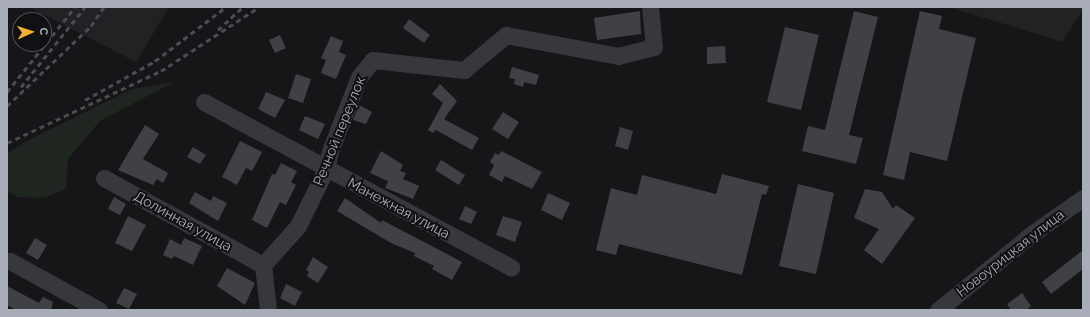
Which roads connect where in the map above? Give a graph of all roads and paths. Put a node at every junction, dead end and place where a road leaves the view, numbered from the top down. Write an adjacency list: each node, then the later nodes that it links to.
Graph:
1 (650, 7): 3 (street, Речной переулок)
2 (204, 102): 3 (street, Манежная улица)
3 (326, 169): 7 (street, Речной переулок); 8 (street, Манежная улица)
4 (104, 178): 7 (street, Долинная улица)
5 (1083, 198): 11 (street, Новоурицкая улица)
6 (10, 261): 9 (street)
7 (263, 265): 10 (street)
8 (511, 268)
9 (98, 310)
10 (268, 310)
11 (938, 310)

